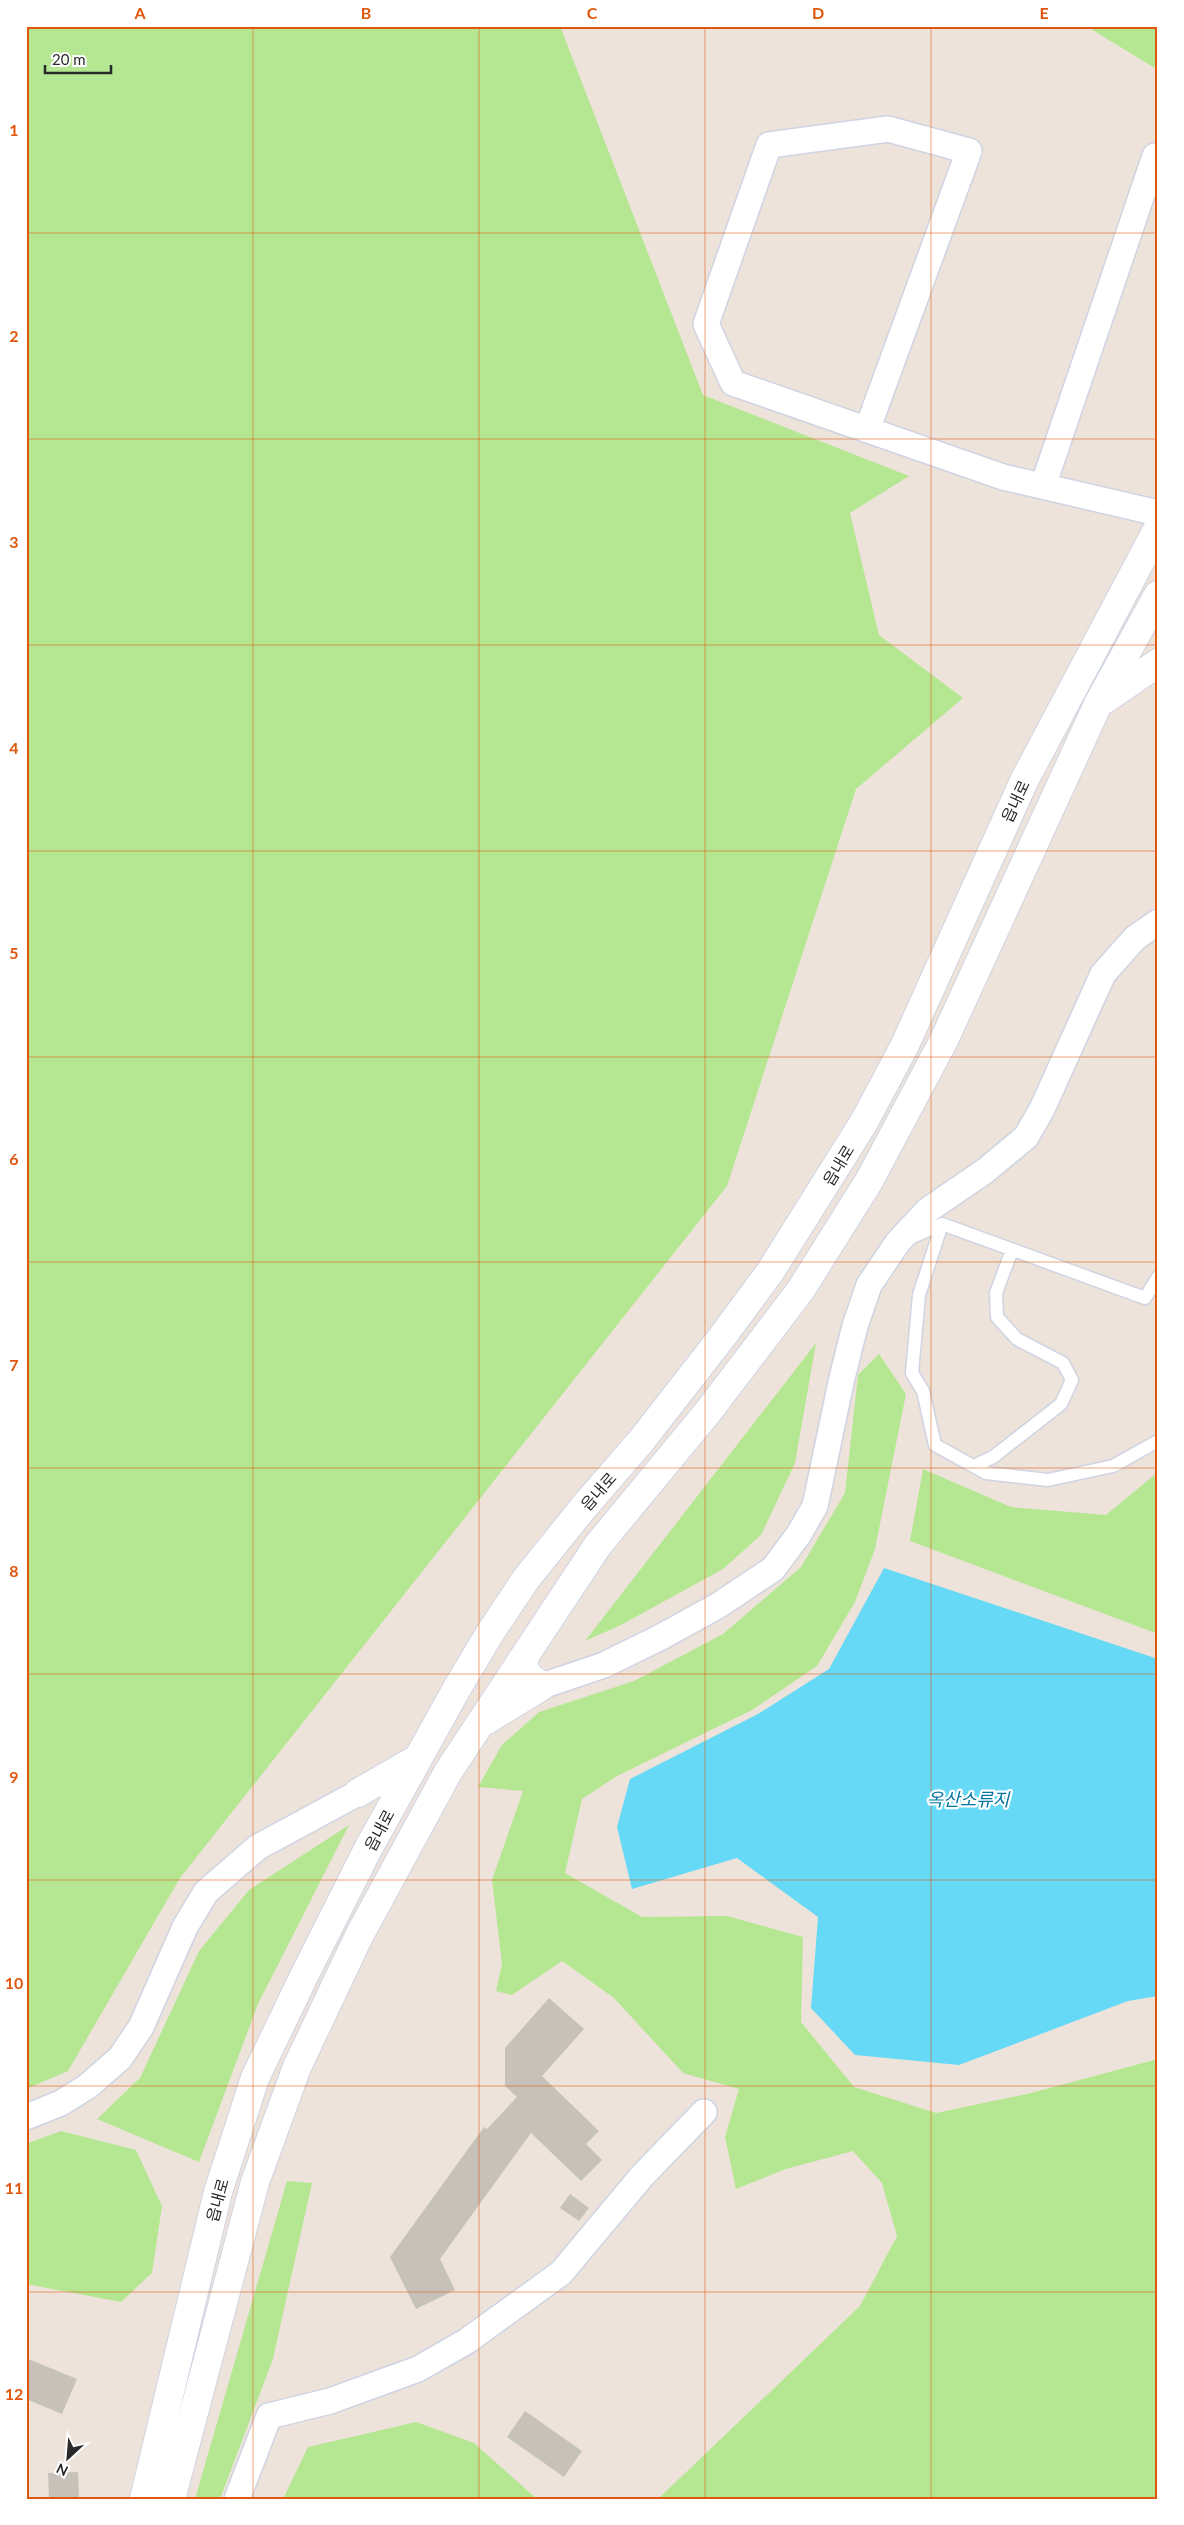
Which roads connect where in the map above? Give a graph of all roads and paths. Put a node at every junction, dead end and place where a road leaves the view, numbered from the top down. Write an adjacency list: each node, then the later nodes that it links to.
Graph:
1 (1155, 156): 3 (street)
2 (867, 430): 2 (street); 3 (street)
3 (1043, 486): 4 (street)
4 (1158, 512)
5 (1158, 528): 19 (street, 읍내로)
6 (1158, 595): 8 (street, 읍내로)
7 (1158, 663): 8 (street)
8 (1098, 704): 16 (street, 읍내로)
9 (1158, 922): 11 (street)
10 (942, 1224): 11 (lane); 12 (lane); 15 (lane)
11 (898, 1242): 17 (street)
12 (1012, 1250): 13 (lane); 15 (lane)
13 (1158, 1277)
14 (1158, 1441): 15 (lane)
15 (974, 1466)
16 (522, 1660): 17 (street); 18 (street, 읍내로)
17 (542, 1686): 18 (street)
18 (479, 1725): 25 (street, 읍내로)
19 (417, 1758): 20 (street); 21 (street, 읍내로)
20 (358, 1793): 21 (street); 23 (street)
21 (390, 1809): 24 (street, 읍내로)
22 (704, 2112): 26 (street)
23 (26, 2116)
24 (144, 2499)
25 (171, 2499)
26 (237, 2499)

